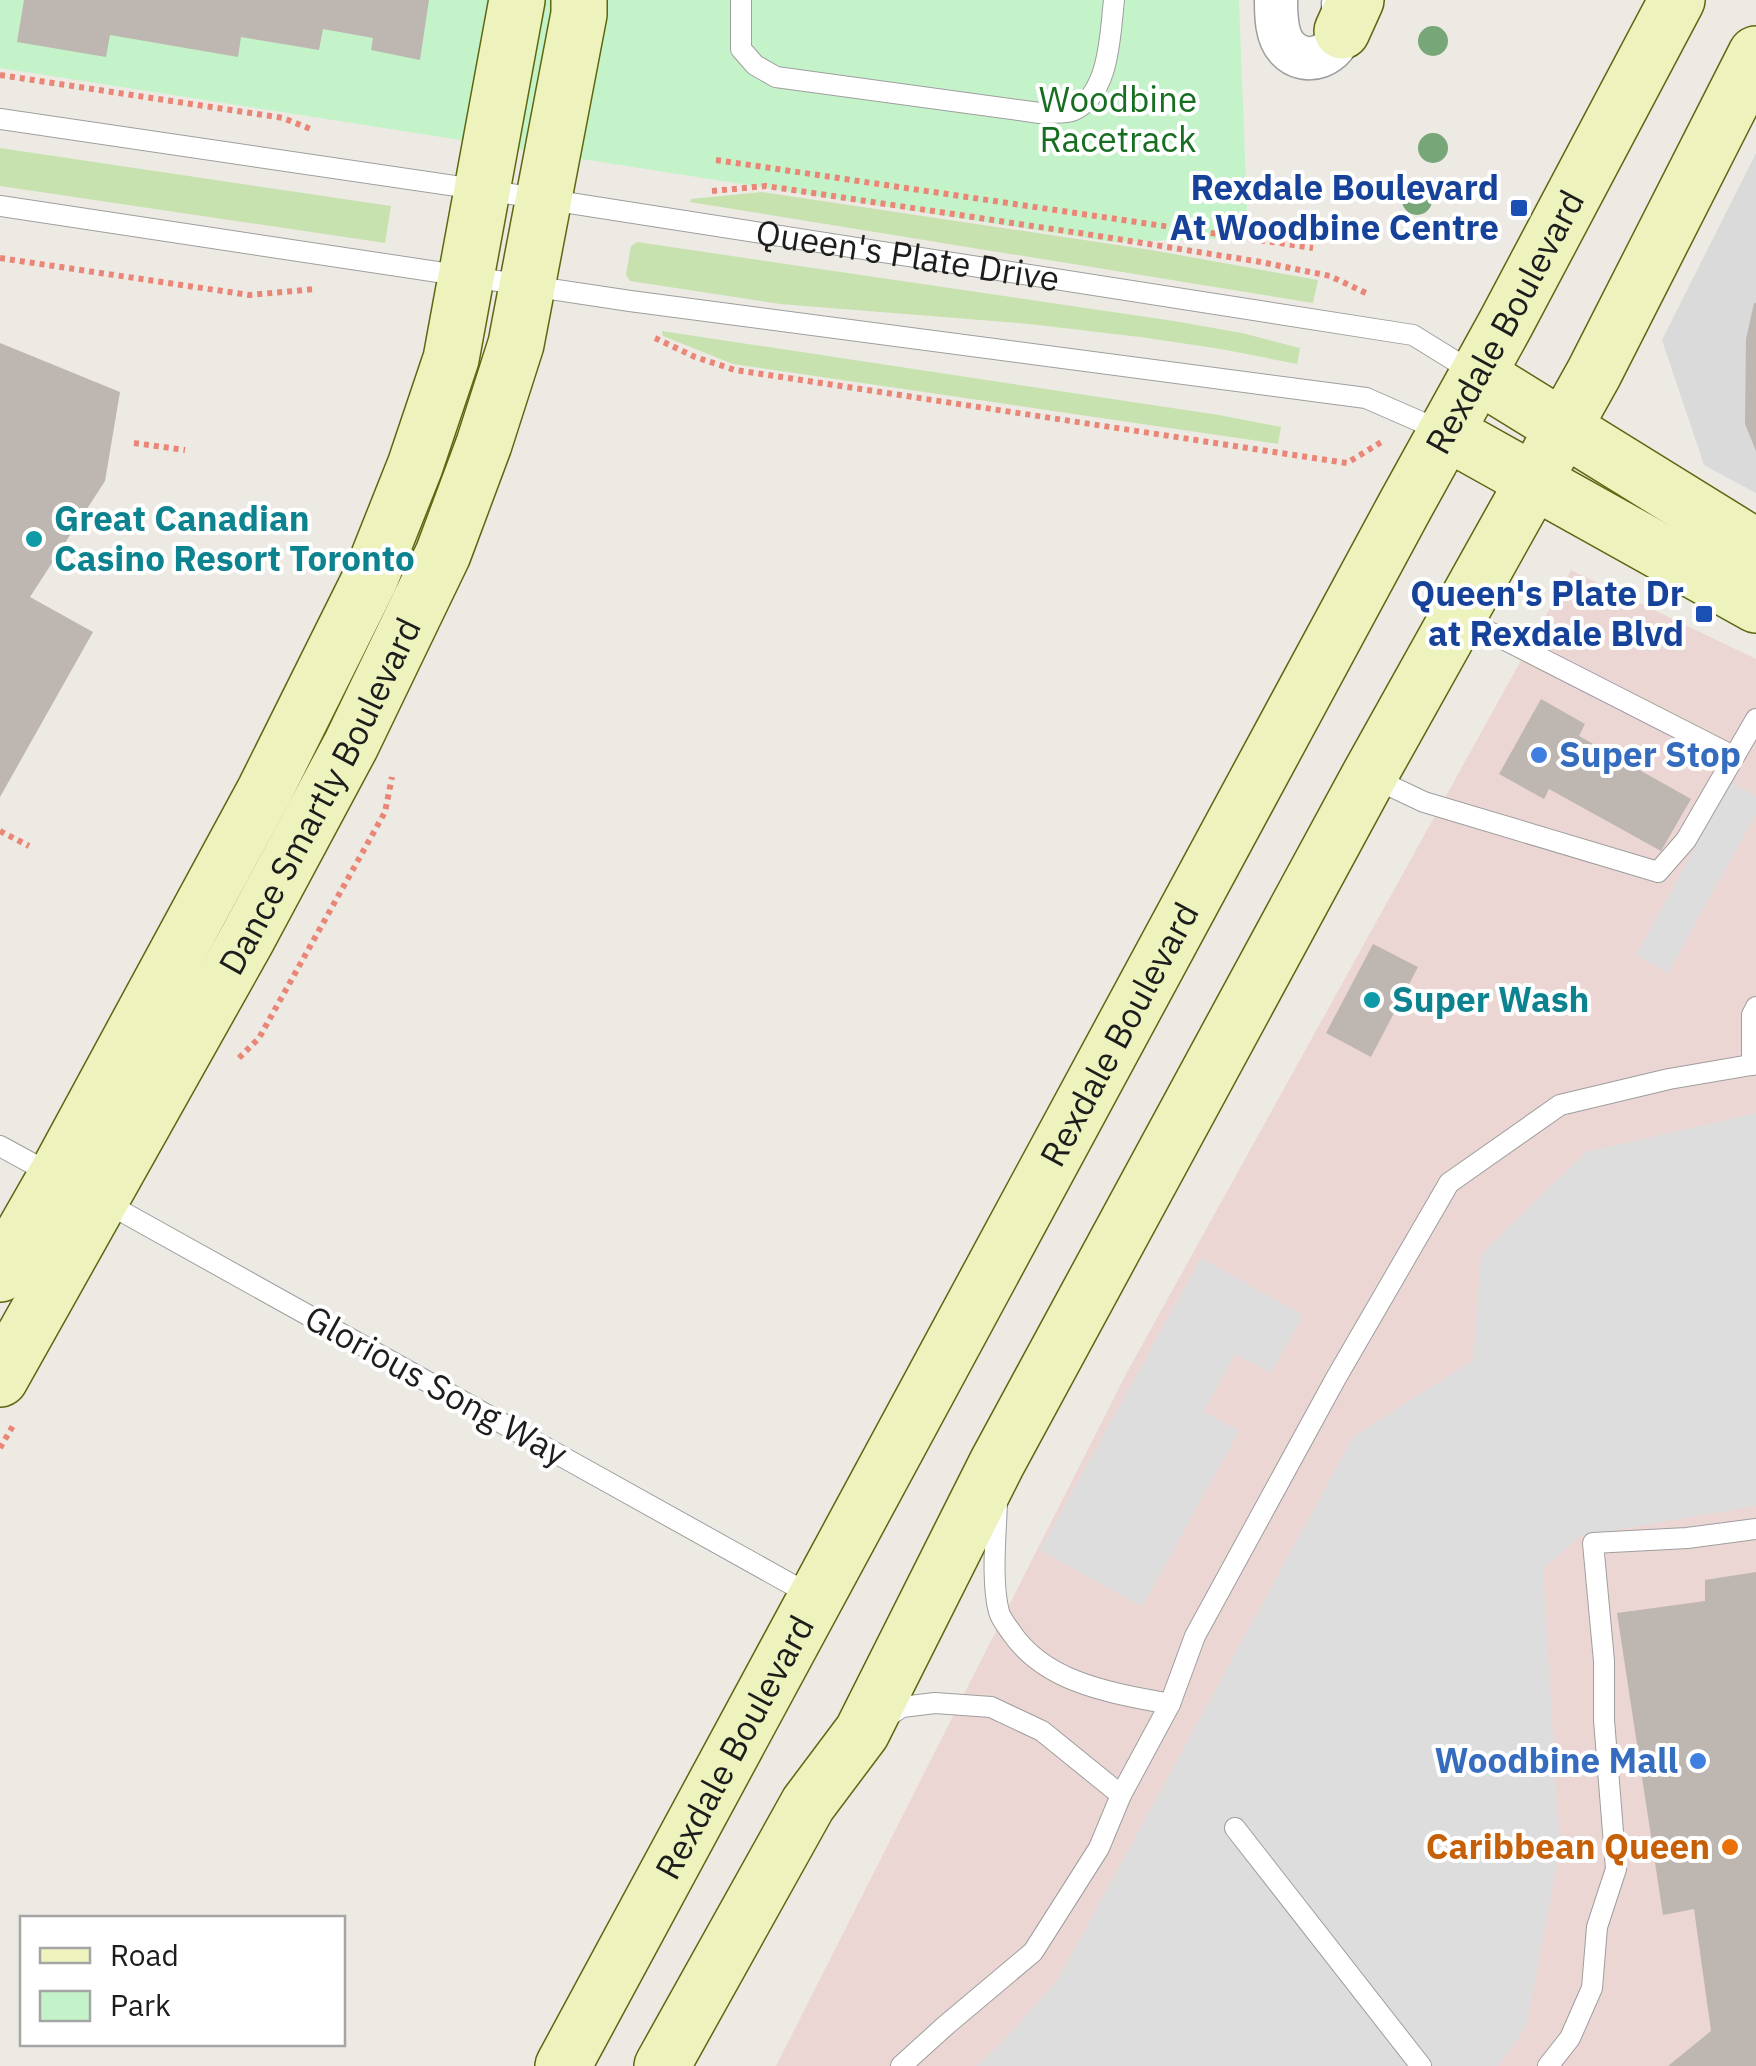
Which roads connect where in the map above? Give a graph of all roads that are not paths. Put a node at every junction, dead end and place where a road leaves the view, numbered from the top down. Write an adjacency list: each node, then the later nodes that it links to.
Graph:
1 (516, 0): 10 (main road, Dance Smartly Boulevard)
2 (579, 0): 11 (main road, Dance Smartly Boulevard)
3 (741, 0): 4 (lane)
4 (1114, 0)
5 (1276, 0): 7 (street)
6 (1677, 0): 15 (main road, Rexdale Boulevard)
7 (1347, 10)
8 (1756, 54): 17 (main road)
9 (0, 119): 10 (lane, Queen's Plate Drive)
10 (482, 190): 11 (lane, Queen's Plate Drive); 13 (main road, Dance Smartly Boulevard)
11 (544, 199): 14 (main road, Dance Smartly Boulevard); 15 (lane, Queen's Plate Drive)
12 (0, 206): 13 (lane)
13 (466, 275): 14 (lane); 28 (main road, Dance Smartly Boulevard)
14 (527, 284): 16 (lane); 28 (main road, Dance Smartly Boulevard)
15 (1478, 375): 16 (main road, Rexdale Boulevard); 17 (main road, Queen's Plate Drive)
16 (1432, 426): 18 (main road); 33 (main road, Rexdale Boulevard)
17 (1563, 428): 18 (main road); 19 (main road, Queen's Plate Drive)
18 (1533, 481): 20 (main road); 21 (main road)
19 (1756, 546)
20 (1756, 605)
21 (1458, 616): 23 (lane); 24 (main road)
22 (1756, 719): 23 (lane)
23 (1733, 756): 24 (lane)
24 (1369, 776): 31 (main road)
25 (1756, 1008): 26 (lane)
26 (1754, 1064): 34 (lane)
27 (0, 1146): 28 (lane, Glorious Song Way)
28 (78, 1188): 29 (main road, Dance Smartly Boulevard); 30 (main road, Dance Smartly Boulevard); 33 (lane, Glorious Song Way)
29 (0, 1274)
30 (0, 1379)
31 (998, 1463): 34 (lane); 35 (main road)
32 (1756, 1529): 42 (lane)
33 (816, 1598): 38 (main road, Rexdale Boulevard)
34 (1170, 1704): 36 (lane)
35 (862, 1732): 36 (lane); 39 (main road)
36 (1121, 1795): 40 (lane)
37 (1235, 1828): 41 (lane)
38 (563, 2066)
39 (662, 2066)
40 (901, 2066)
41 (1420, 2066)
42 (1548, 2066)

